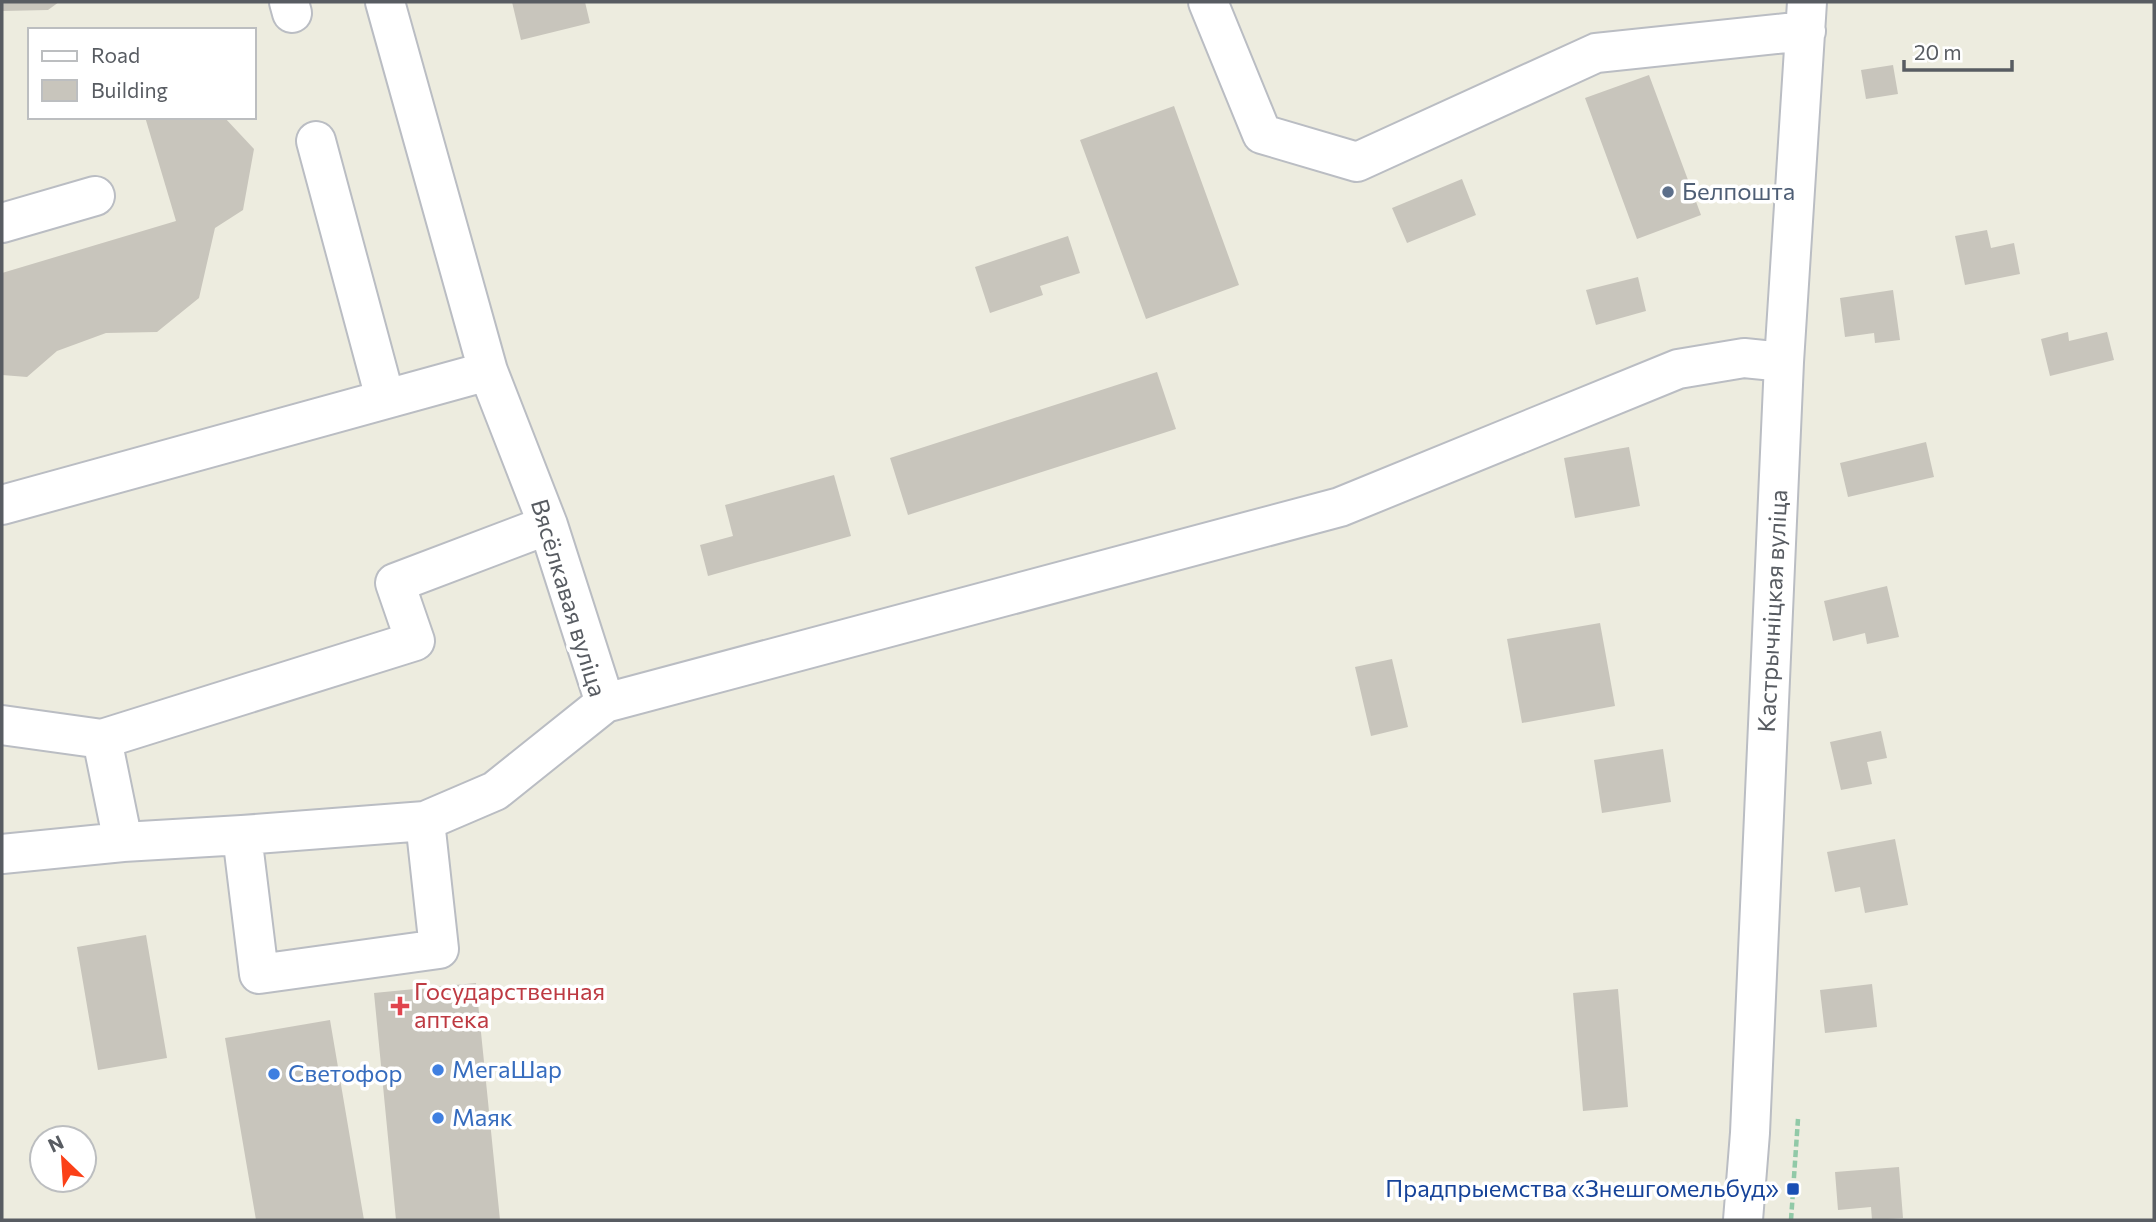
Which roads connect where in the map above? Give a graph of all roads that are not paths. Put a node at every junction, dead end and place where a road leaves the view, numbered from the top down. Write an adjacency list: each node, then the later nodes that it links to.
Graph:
1 (386, 2): 8 (street, Вясёлкавая вуліца)
2 (1208, 2): 3 (street)
3 (1806, 16): 7 (street, Кастрычніцкая вуліца)
4 (316, 141): 9 (street)
5 (95, 196): 6 (street)
6 (2, 223)
7 (1784, 362): 12 (street); 19 (street, Кастрычніцкая вуліца)
8 (488, 371): 9 (street); 11 (street, Вясёлкавая вуліца)
9 (386, 398): 10 (street)
10 (2, 505)
11 (548, 525): 12 (street, Вясёлкавая вуліца); 14 (street)
12 (605, 703): 15 (street, Вясёлкавая вуліца)
13 (2, 725): 14 (street)
14 (102, 739): 17 (street)
15 (425, 821): 16 (street, Вясёлкавая вуліца); 16 (street)
16 (242, 835): 17 (street, Вясёлкавая вуліца)
17 (123, 842): 18 (street, Вясёлкавая вуліца)
18 (2, 854)
19 (1742, 1220)

